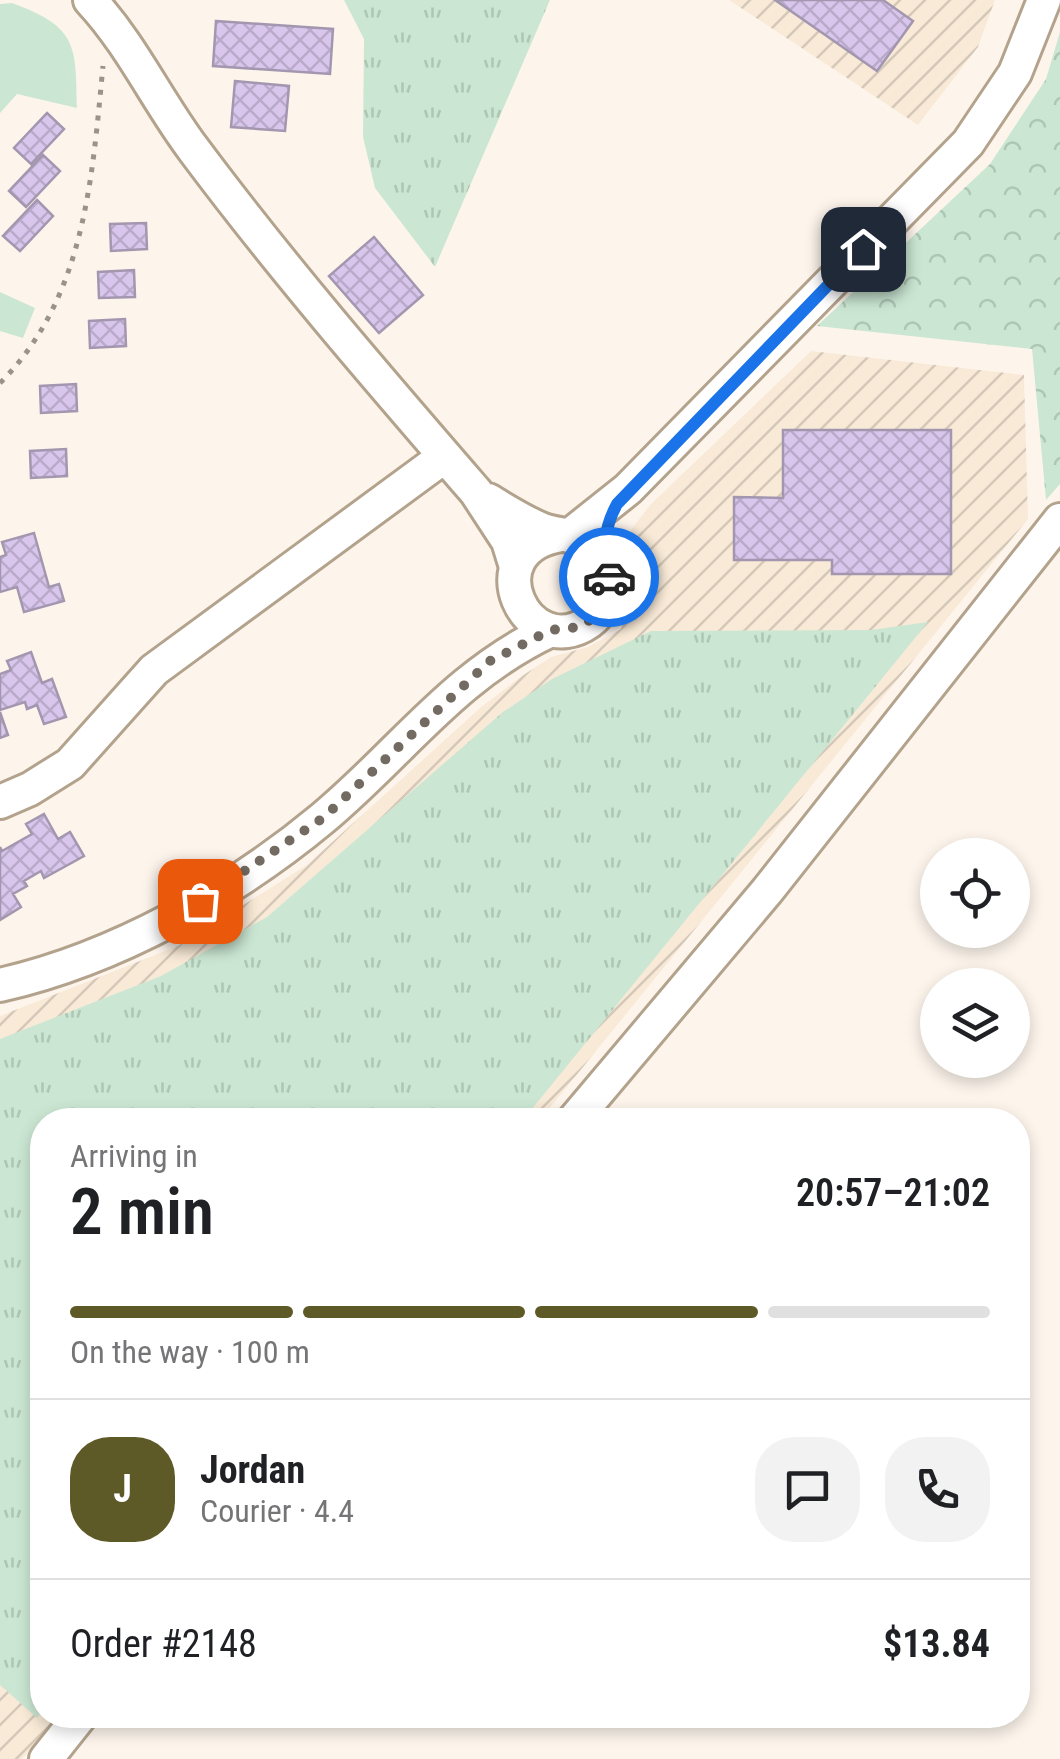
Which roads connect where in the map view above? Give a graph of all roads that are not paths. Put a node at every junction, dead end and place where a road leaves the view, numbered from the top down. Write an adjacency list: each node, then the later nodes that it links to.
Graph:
1 (1044, 0): 4 (street)
2 (108, 12): 3 (street)
3 (445, 456): 5 (street); 12 (street)
4 (628, 489): 7 (street); 8 (street)
5 (476, 492): 7 (street); 9 (street)
6 (1060, 520): 14 (street)
7 (565, 536): 8 (street); 9 (street)
8 (602, 558): 10 (street)
9 (515, 577): 10 (street); 11 (street)
10 (551, 630): 11 (street)
11 (474, 674): 13 (street)
12 (0, 802)
13 (0, 986)
14 (584, 1108)
15 (71, 1728): 16 (street)
16 (46, 1759)

